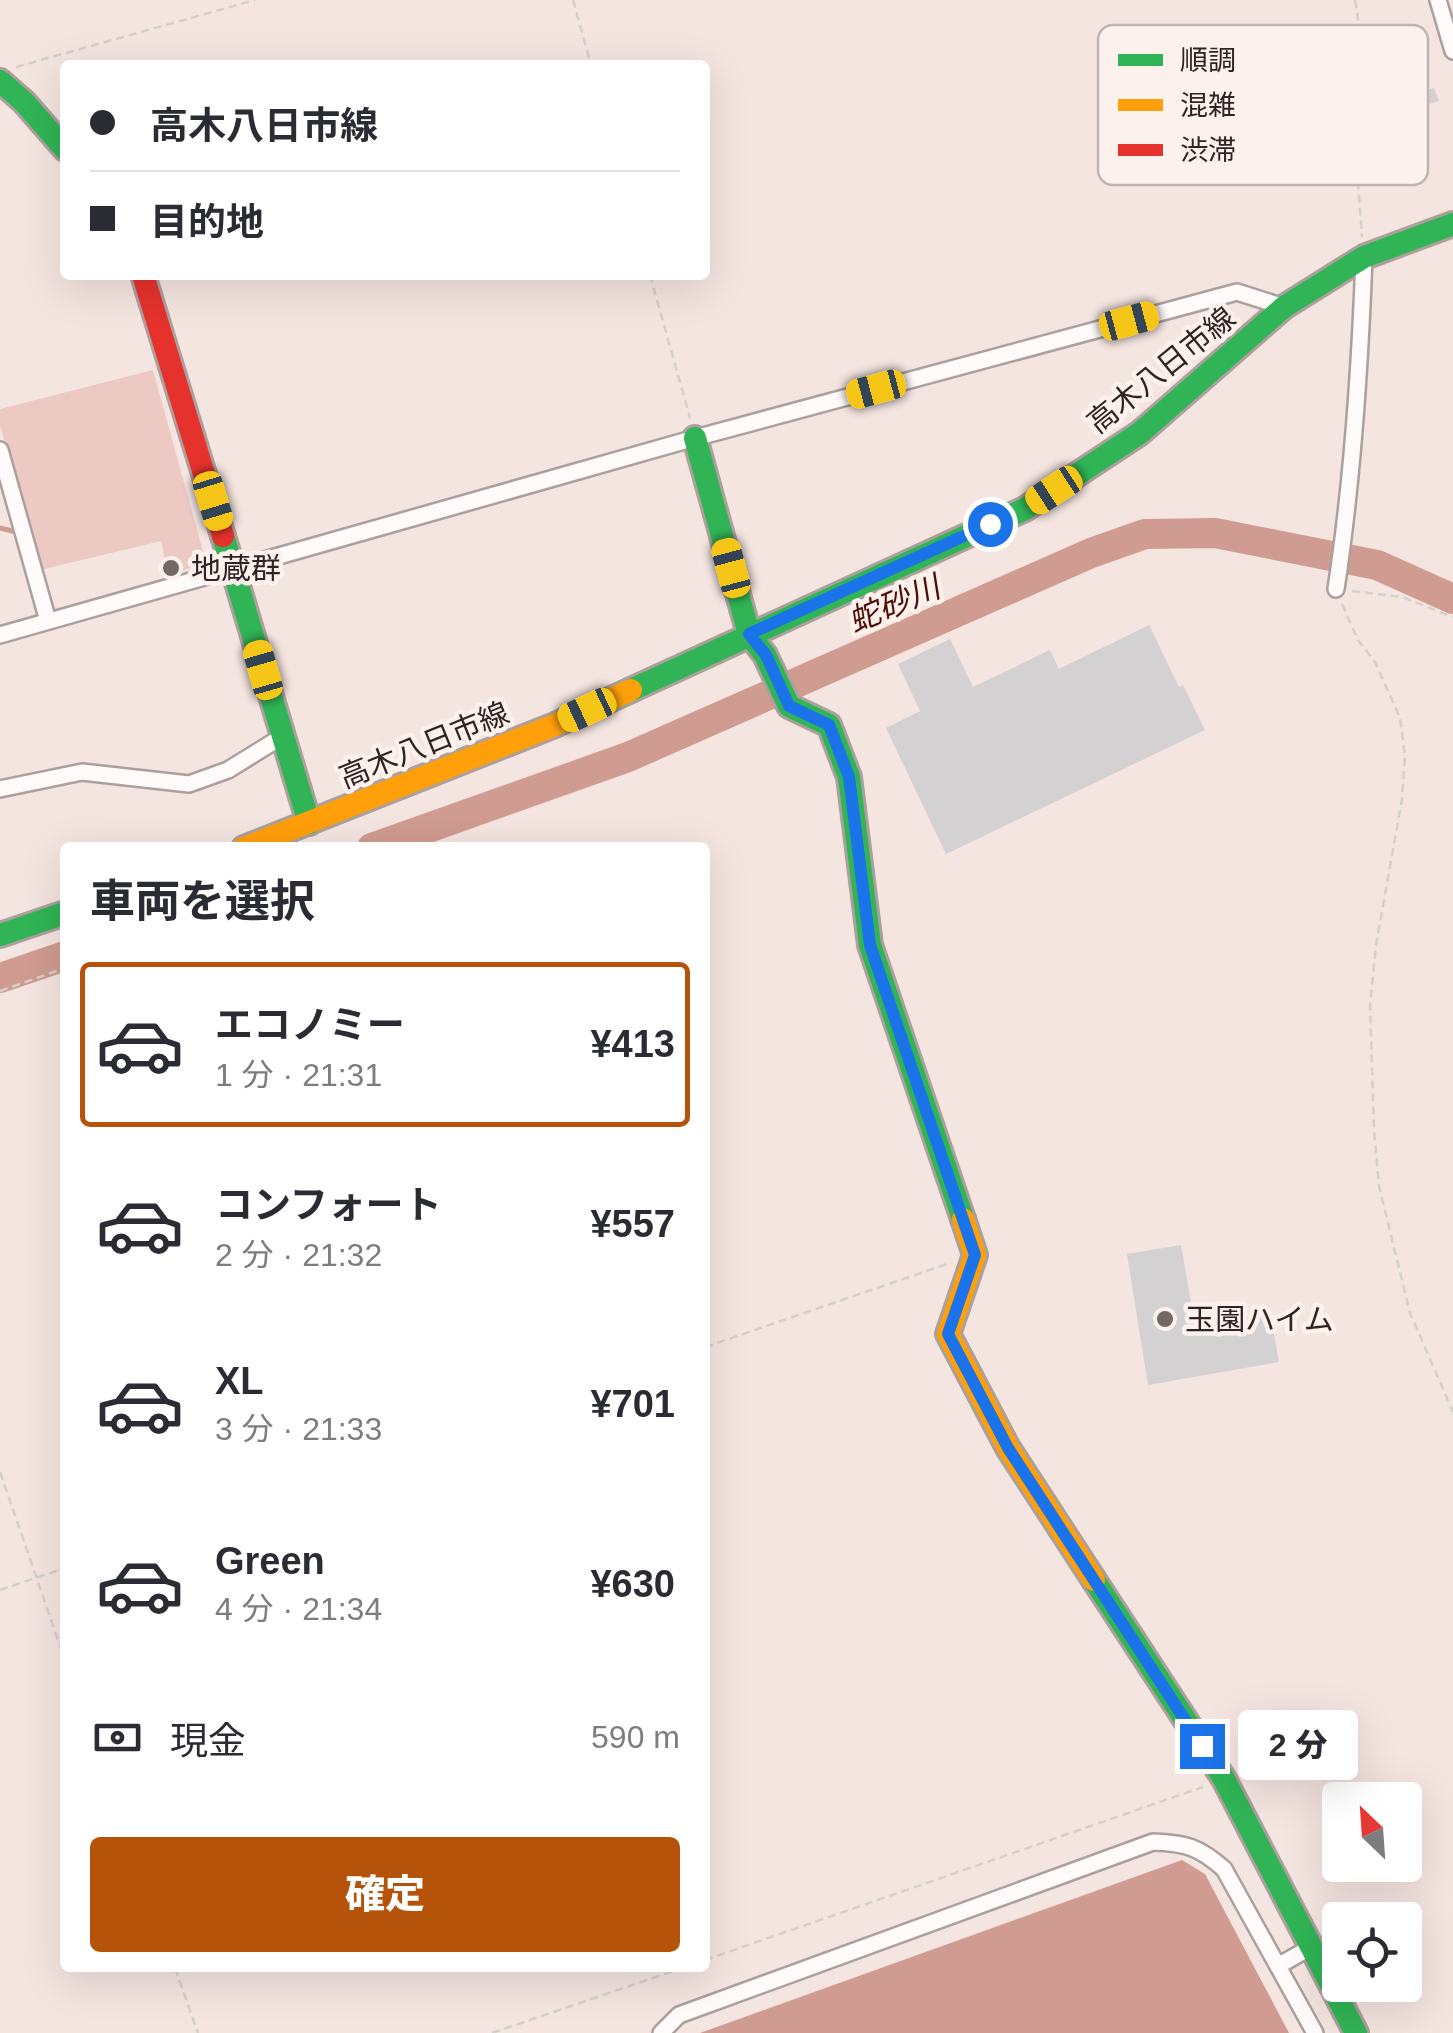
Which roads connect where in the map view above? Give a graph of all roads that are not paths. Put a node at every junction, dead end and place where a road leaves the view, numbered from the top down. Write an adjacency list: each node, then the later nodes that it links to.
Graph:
1 (1438, 0): 2 (street)
2 (1453, 51)
3 (9, 73): 4 (street)
4 (60, 143)
5 (1453, 224): 6 (street, 高木八日市線)
6 (1364, 257): 8 (street, 高木八日市線); 12 (street)
7 (144, 280): 11 (street)
8 (1284, 307): 9 (street); 14 (street, 高木八日市線)
9 (696, 438): 11 (street); 14 (street)
10 (0, 450): 13 (street)
11 (234, 570): 13 (street); 16 (street)
12 (1336, 588)
13 (48, 622): 15 (street)
14 (749, 634): 18 (street, 高木八日市線); 22 (street)
15 (0, 635)
16 (283, 736): 17 (street); 18 (street)
17 (0, 788)
18 (308, 823): 19 (street, 高木八日市線)
19 (259, 842)
20 (60, 914): 21 (street)
21 (0, 935)
22 (1311, 1947): 23 (street); 26 (street)
23 (1278, 1966): 24 (street); 25 (street)
24 (661, 2033)
25 (1315, 2033)
26 (1356, 2033)

